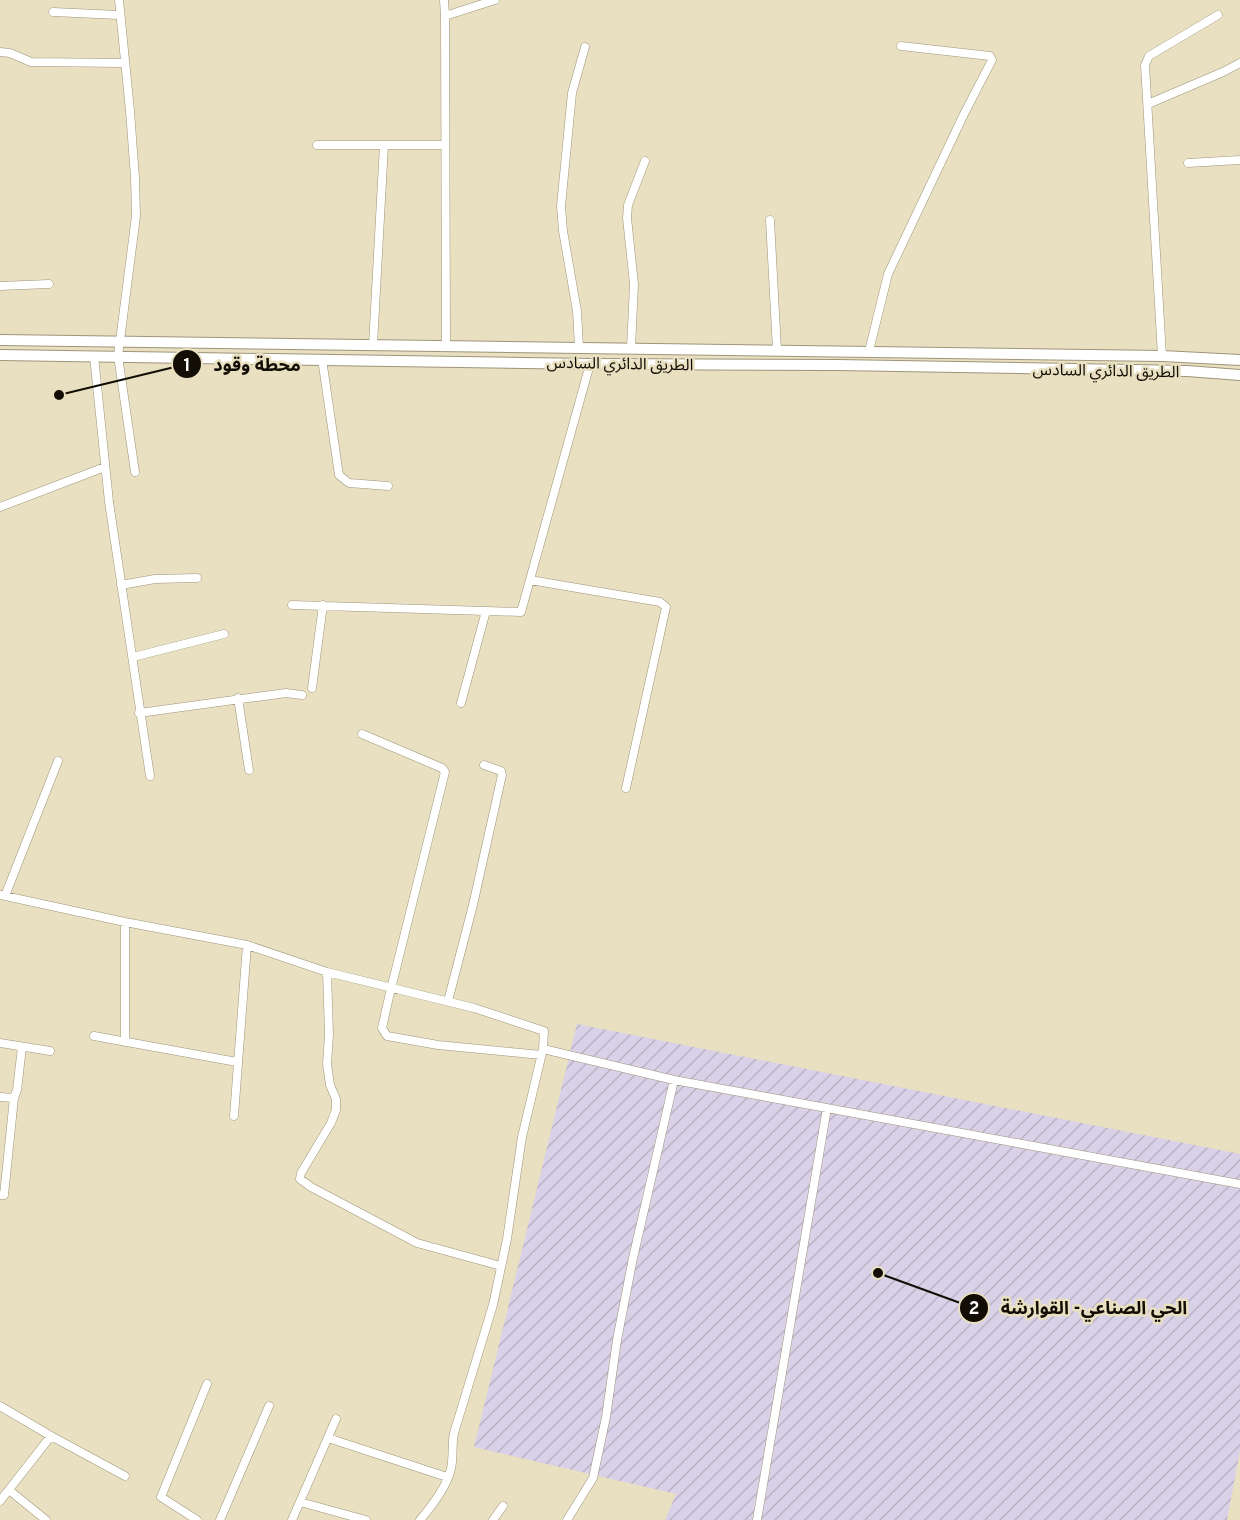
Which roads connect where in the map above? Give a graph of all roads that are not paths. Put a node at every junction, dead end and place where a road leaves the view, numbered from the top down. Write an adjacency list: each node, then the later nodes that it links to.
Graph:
1 (118, 0): 5 (street)
2 (444, 0): 7 (street)
3 (495, 0): 7 (street)
4 (53, 12): 5 (street)
5 (119, 15): 11 (street)
6 (1218, 15): 13 (street)
7 (446, 16): 16 (street)
8 (901, 46): 31 (street)
9 (585, 47): 28 (street)
10 (0, 52): 11 (street)
11 (125, 63): 24 (street)
12 (1240, 63): 13 (street)
13 (1148, 104): 35 (street)
14 (317, 145): 15 (street)
15 (384, 145): 16 (street); 25 (street)
16 (445, 146): 26 (street)
17 (1240, 160): 19 (street)
18 (645, 161): 29 (street)
19 (1188, 163)
20 (770, 220): 30 (street)
21 (49, 284): 22 (street)
22 (0, 286)
23 (0, 340): 24 (highway, الطريق الدائري السادس)
24 (120, 342): 25 (highway, الطريق الدائري السادس); 34 (street)
25 (373, 345): 26 (highway, الطريق الدائري السادس)
26 (446, 346): 27 (highway, الطريق الدائري السادس)
27 (562, 347): 28 (highway, الطريق الدائري السادس); 39 (highway)
28 (579, 347): 29 (highway, الطريق الدائري السادس)
29 (631, 348): 30 (highway, الطريق الدائري السادس)
30 (777, 350): 31 (highway, الطريق الدائري السادس)
31 (869, 351): 35 (highway, الطريق الدائري السادس)
32 (0, 355): 33 (highway, الطريق الدائري السادس)
33 (94, 356): 34 (highway, الطريق الدائري السادس); 43 (street)
34 (118, 356): 37 (highway, الطريق الدائري السادس); 44 (street)
35 (1162, 356): 36 (highway, الطريق الدائري السادس)
36 (1188, 356): 38 (highway, الطريق الدائري السادس); 41 (highway)
37 (322, 359): 39 (highway, الطريق الدائري السادس); 45 (street)
38 (1240, 360)
39 (562, 362): 40 (highway, الطريق الدائري السادس)
40 (590, 364): 41 (highway, الطريق الدائري السادس); 48 (street)
41 (1187, 371): 42 (highway, الطريق الدائري السادس)
42 (1240, 375)
43 (105, 467): 46 (street); 49 (street)
44 (135, 472)
45 (388, 486)
46 (0, 507)
47 (196, 578): 49 (street)
48 (530, 580): 52 (street); 65 (street)
49 (121, 585): 54 (street)
50 (292, 604): 51 (street)
51 (323, 605): 52 (street); 55 (street)
52 (486, 611): 58 (street)
53 (224, 634): 54 (street)
54 (133, 657): 59 (street)
55 (312, 688)
56 (302, 695): 57 (street)
57 (238, 698): 59 (street); 63 (street)
58 (461, 703)
59 (139, 713): 64 (street)
60 (362, 734): 70 (street)
61 (58, 761): 66 (street)
62 (484, 765): 71 (street)
63 (249, 770)
64 (150, 777)
65 (626, 788)
66 (2, 895): 67 (street)
67 (125, 922): 68 (street); 73 (street)
68 (247, 945): 69 (street); 78 (street)
69 (327, 972): 70 (street); 86 (street)
70 (393, 988): 71 (street); 77 (street)
71 (448, 1001): 77 (street)
72 (94, 1036): 73 (street)
73 (125, 1042): 78 (street)
74 (0, 1043): 75 (street)
75 (22, 1047): 76 (street); 81 (street)
76 (50, 1051)
77 (542, 1052): 79 (street); 86 (street)
78 (237, 1062): 83 (street)
79 (674, 1080): 82 (street); 107 (street)
80 (0, 1097): 81 (street)
81 (14, 1098): 85 (street)
82 (827, 1108): 84 (street); 108 (street)
83 (234, 1116)
84 (1240, 1184)
85 (0, 1195)
86 (501, 1266): 94 (street)
87 (207, 1384): 101 (street)
88 (0, 1406): 91 (street)
89 (269, 1406): 102 (street)
90 (336, 1419): 92 (street)
91 (51, 1436): 93 (street); 95 (street)
92 (328, 1438): 94 (street); 97 (street)
93 (126, 1476)
94 (447, 1477): 105 (street)
95 (9, 1490): 96 (street); 100 (street)
96 (0, 1501)
97 (300, 1502): 99 (street); 103 (street)
98 (503, 1506): 106 (street)
99 (352, 1518): 104 (street)
100 (46, 1520)
101 (197, 1520)
102 (220, 1520)
103 (292, 1520)
104 (366, 1520)
105 (420, 1520)
106 (493, 1520)
107 (567, 1520)
108 (757, 1520)

